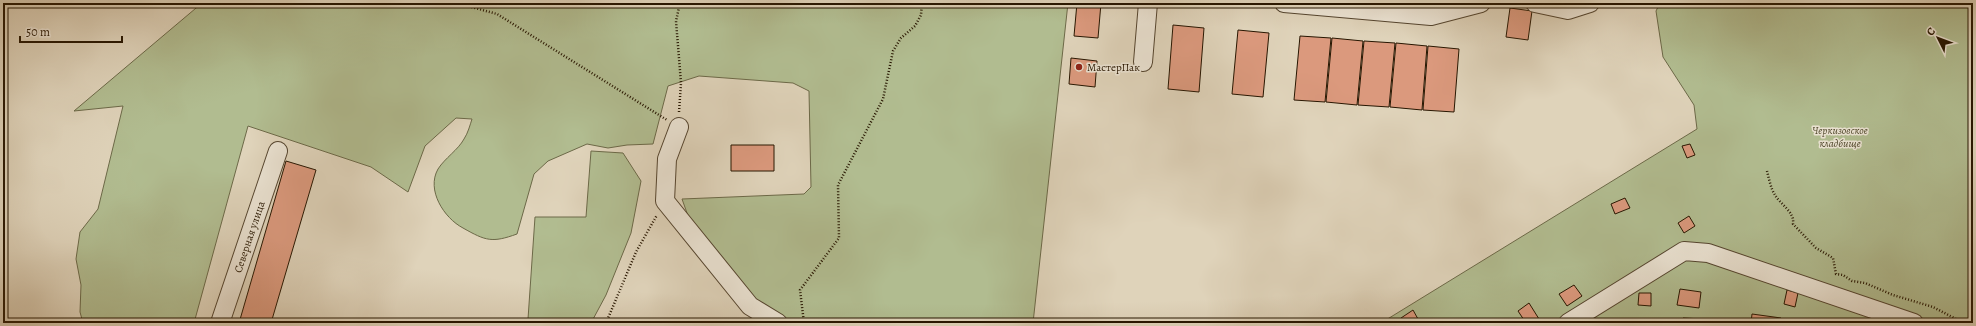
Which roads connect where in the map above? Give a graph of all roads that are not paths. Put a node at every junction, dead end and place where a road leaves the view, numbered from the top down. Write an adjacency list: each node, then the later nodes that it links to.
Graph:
1 (1148, 3): 6 (street)
2 (1284, 3): 3 (street)
3 (1482, 3)
4 (1535, 3): 5 (street)
5 (1590, 3)
6 (1143, 62)
7 (679, 128): 10 (street)
8 (278, 151): 9 (street, Северная улица)
9 (220, 323)
10 (778, 323)
11 (1568, 323): 12 (street)
12 (1914, 323)

